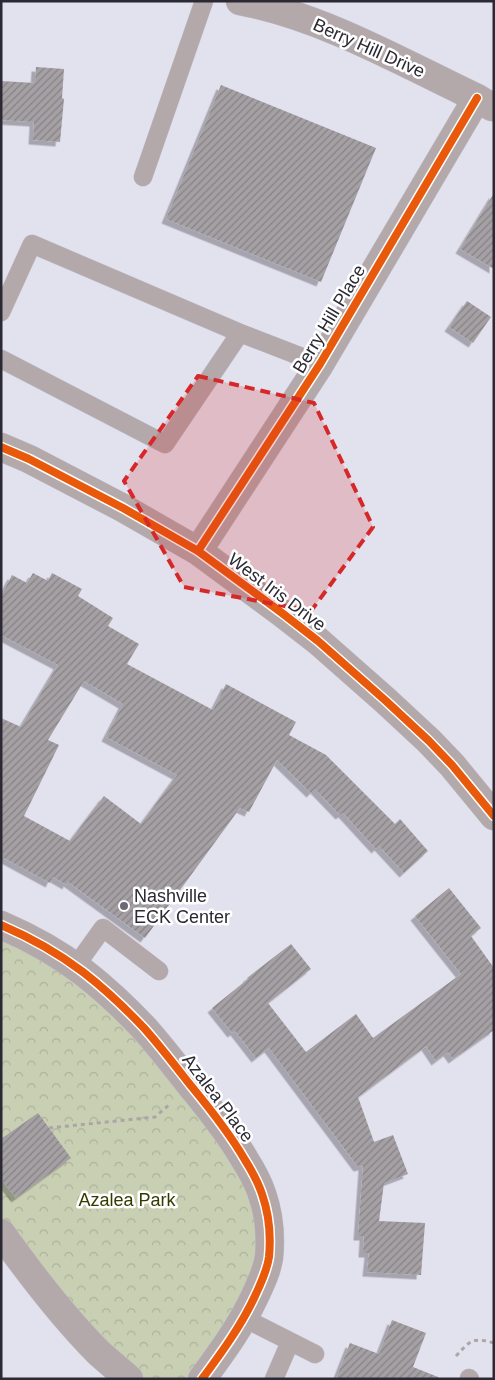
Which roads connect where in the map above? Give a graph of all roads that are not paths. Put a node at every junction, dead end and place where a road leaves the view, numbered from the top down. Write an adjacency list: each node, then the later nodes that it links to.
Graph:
1 (204, 1): 4 (lane)
2 (240, 1): 3 (street, Berry Hill Drive)
3 (486, 103): 8 (street, Berry Hill Place)
4 (144, 177)
5 (1, 312): 6 (lane)
6 (240, 333): 7 (lane); 8 (lane)
7 (1, 358)
8 (320, 364): 10 (street, Berry Hill Place)
9 (1, 447): 10 (street, West Iris Drive)
10 (198, 552): 11 (street, West Iris Drive)
11 (494, 816)
12 (1, 925): 13 (street, Azalea Place)
13 (75, 967): 14 (lane); 16 (street, Azalea Place)
14 (159, 971)
15 (1, 1233): 19 (street)
16 (244, 1318): 17 (lane); 20 (street, Azalea Place)
17 (290, 1342): 18 (lane); 21 (lane)
18 (315, 1354)
19 (129, 1379)
20 (202, 1379)
21 (274, 1379)

